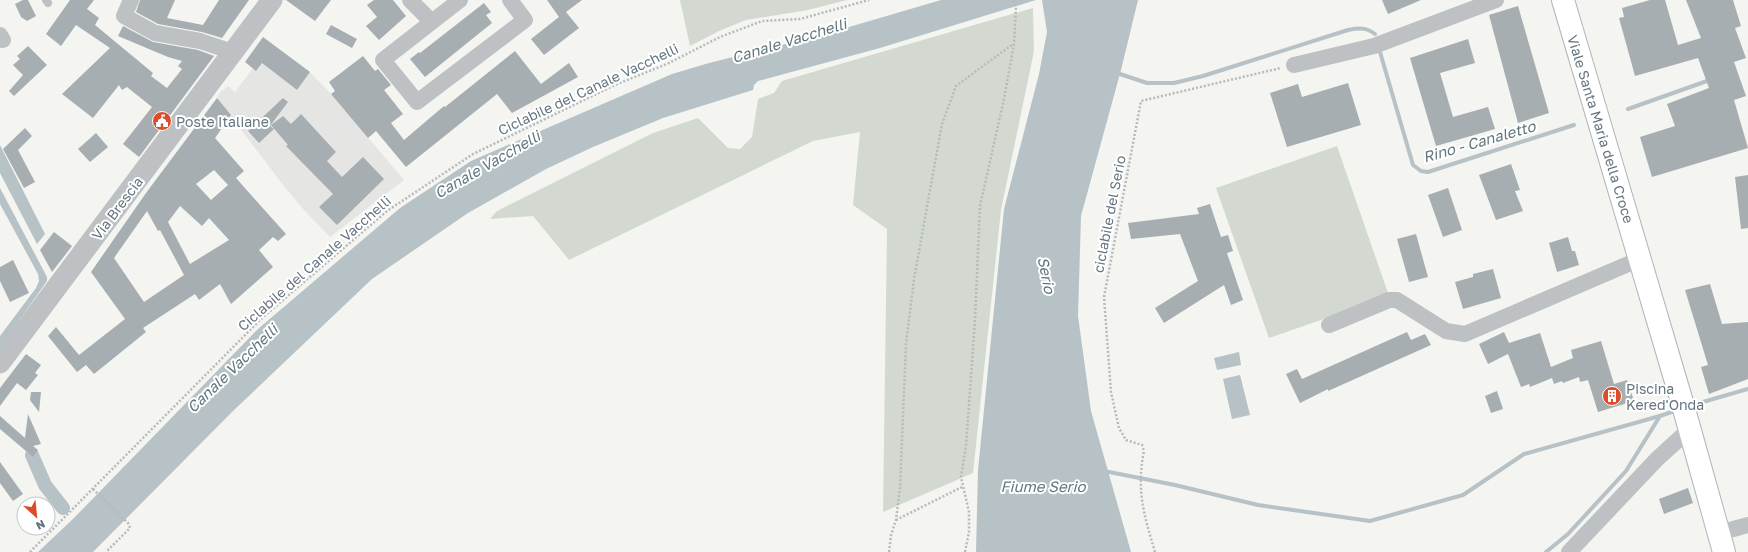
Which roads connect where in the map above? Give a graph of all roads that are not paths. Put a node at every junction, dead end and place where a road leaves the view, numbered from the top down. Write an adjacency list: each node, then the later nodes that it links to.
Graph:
1 (131, 0): 9 (street)
2 (272, 0): 9 (street, Via Brescia)
3 (410, 0): 8 (street)
4 (460, 0): 8 (street)
5 (510, 0): 8 (street)
6 (1496, 0): 10 (street)
7 (1563, 0): 11 (main road, Viale Santa Maria della Croce)
8 (431, 21)
9 (233, 52): 13 (street, Via Brescia)
10 (1294, 65)
11 (1640, 259): 12 (street); 14 (main road, Viale Santa Maria della Croce)
12 (1329, 325)
13 (0, 363)
14 (1686, 415): 16 (main road, Viale Santa Maria della Croce); 17 (street)
15 (1748, 525): 16 (street)
16 (1722, 543)
17 (1569, 552)

